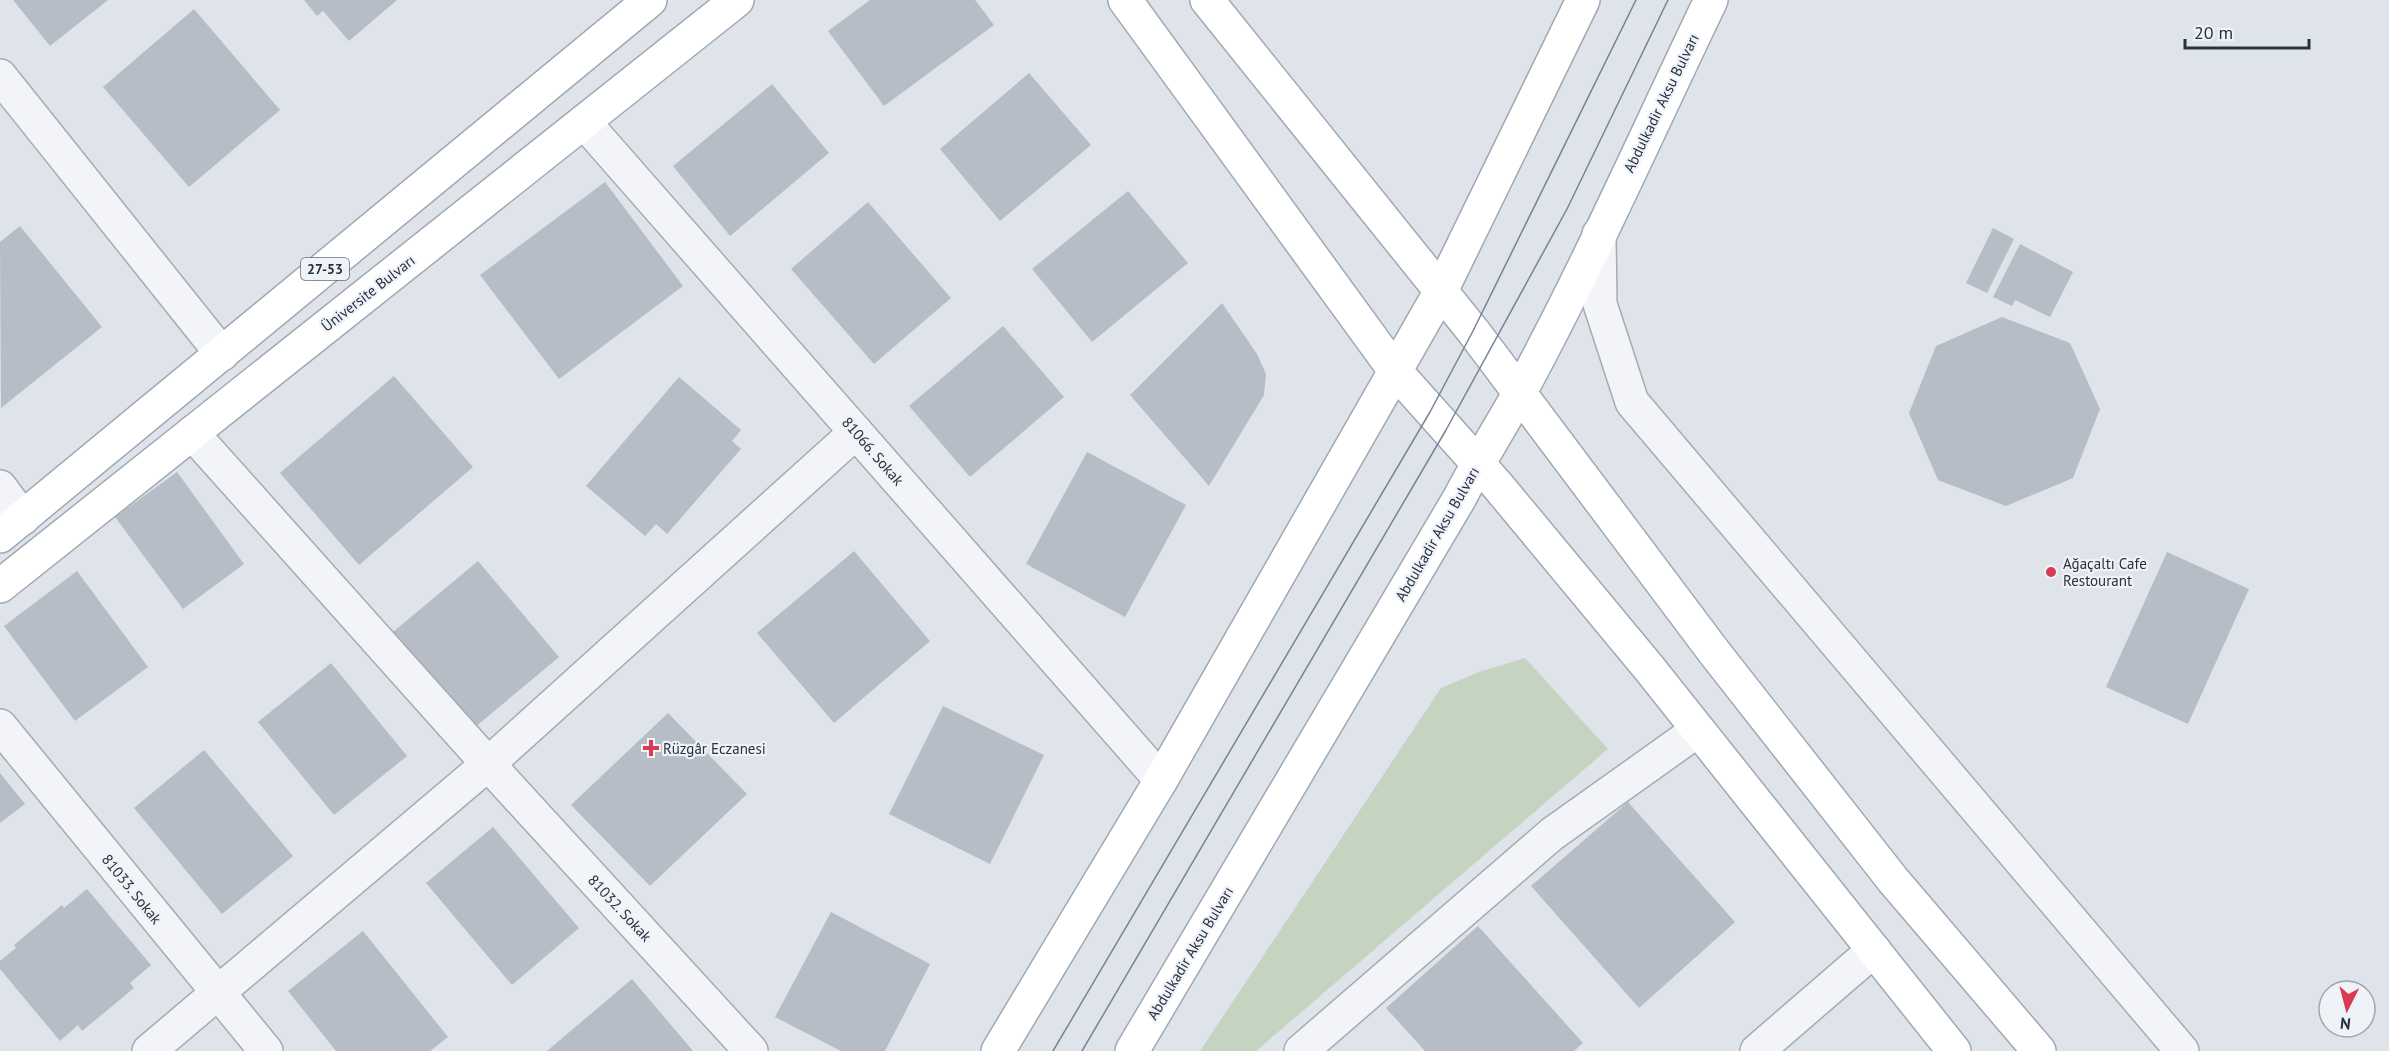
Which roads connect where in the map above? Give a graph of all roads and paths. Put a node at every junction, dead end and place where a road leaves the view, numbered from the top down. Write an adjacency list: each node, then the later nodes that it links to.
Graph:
1 (650, 0): 11 (main road, 27-53)
2 (737, 0): 8 (main road, Üniversite Bulvarı)
3 (1125, 0): 12 (main road)
4 (1207, 0): 10 (main road)
5 (1583, 0): 10 (main road)
6 (1711, 0): 9 (main road, Abdulkadir Aksu Bulvarı)
7 (0, 76): 11 (street)
8 (584, 122): 14 (street, 81066. Sokak); 15 (main road, Üniversite Bulvarı)
9 (1599, 234): 13 (main road, Abdulkadir Aksu Bulvarı); 35 (street)
10 (1441, 291): 12 (main road); 13 (main road)
11 (222, 354): 18 (main road, 27-53)
12 (1396, 372): 16 (main road); 23 (main road)
13 (1519, 392): 16 (main road, Abdulkadir Aksu Bulvarı); 34 (main road)
14 (856, 432): 22 (street); 23 (street, 81066. Sokak)
15 (192, 433): 19 (main road, Üniversite Bulvarı); 22 (street, 81032. Sokak)
16 (1477, 464): 21 (main road); 30 (main road, Abdulkadir Aksu Bulvarı)
17 (0, 487): 18 (street)
18 (11, 527)
19 (0, 586)
20 (0, 726): 25 (street, 81033. Sokak)
21 (1698, 730): 24 (main road); 31 (street)
22 (488, 764): 25 (street); 28 (street, 81032. Sokak)
23 (1161, 780): 29 (main road)
24 (1874, 950): 32 (street); 33 (main road)
25 (217, 993): 26 (street); 27 (street, 81033. Sokak)
26 (149, 1051)
27 (266, 1051)
28 (752, 1051)
29 (998, 1051)
30 (1132, 1051)
31 (1301, 1051)
32 (1756, 1051)
33 (1954, 1051)
34 (2039, 1051)
35 (2182, 1051)

